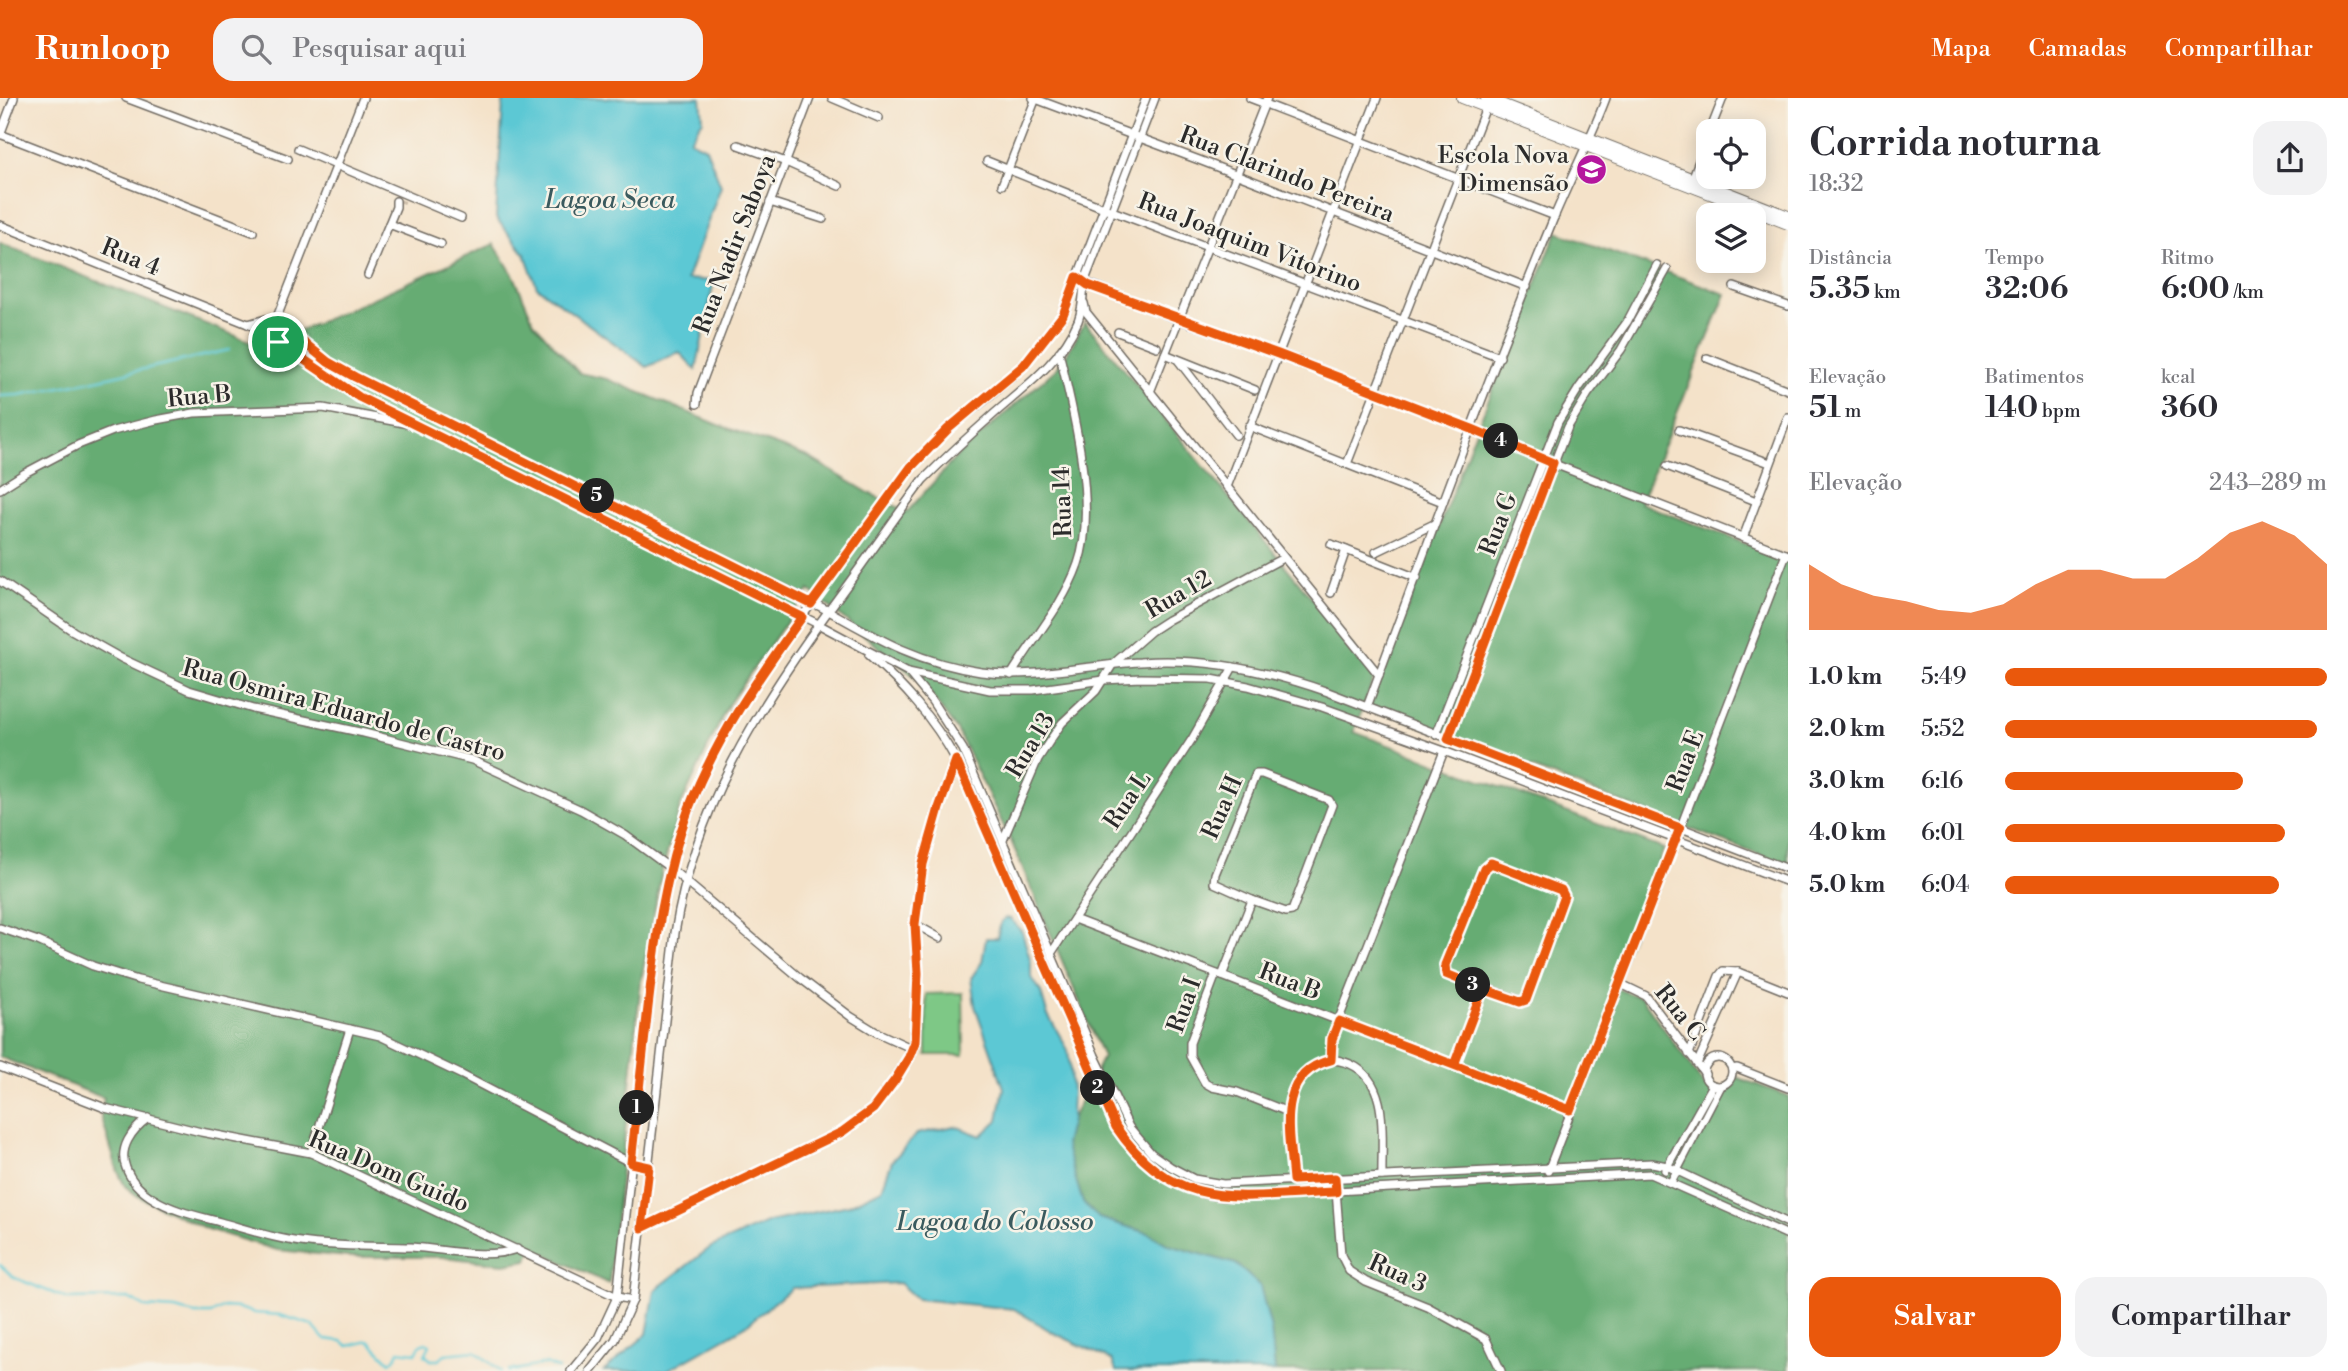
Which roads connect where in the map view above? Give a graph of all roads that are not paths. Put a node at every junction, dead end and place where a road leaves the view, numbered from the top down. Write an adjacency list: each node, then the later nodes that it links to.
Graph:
1 (14, 98): 18 (street)
2 (126, 98): 25 (street)
3 (363, 98): 28 (street)
4 (810, 98): 27 (street, Rua Nadir Saboya)
5 (832, 98): 16 (street)
6 (1035, 98): 19 (street, Rua Clarindo Pereira); 30 (street)
7 (1146, 98): 19 (street)
8 (1155, 98): 20 (street)
9 (1250, 98): 14 (street)
10 (1377, 98): 21 (street)
11 (1462, 98): 15 (main road)
12 (1606, 98): 22 (street)
13 (1723, 98): 17 (street)
14 (1266, 101): 21 (street); 31 (street)
15 (1486, 103): 22 (main road); 32 (street)
16 (879, 118)
17 (1715, 119)
18 (0, 134): 47 (street)
19 (1131, 136): 20 (street, Rua Clarindo Pereira); 38 (street)
20 (1140, 139): 31 (street, Rua Clarindo Pereira); 38 (street)
21 (1361, 141): 32 (street); 39 (street)
22 (1588, 142): 33 (main road); 40 (street)
23 (738, 145): 27 (street)
24 (298, 149): 28 (street)
25 (288, 159)
26 (987, 161): 30 (street, Rua Joaquim Vitorino)
27 (786, 162): 35 (street); 37 (street, Rua Nadir Saboya)
28 (336, 165): 36 (street); 59 (street)
29 (1696, 167): 33 (street)
30 (1008, 170): 34 (street); 38 (street, Rua Joaquim Vitorino)
31 (1236, 174): 39 (street, Rua Clarindo Pereira); 49 (street)
32 (1459, 179): 40 (street); 50 (street)
33 (1690, 182): 41 (main road); 45 (main road)
34 (1002, 185)
35 (839, 186)
36 (400, 199): 42 (street); 44 (street)
37 (770, 202): 43 (street); 75 (street, Rua Nadir Saboya)
38 (1107, 209): 49 (street, Rua Joaquim Vitorino); 52 (street)
39 (1333, 211): 50 (street, Rua Clarindo Pereira); 53 (street)
40 (1555, 216): 55 (street)
41 (1788, 216)
42 (461, 218)
43 (823, 219)
44 (389, 224): 48 (street); 51 (street)
45 (1788, 224)
46 (0, 225): 62 (street, Rua 4)
47 (253, 232)
48 (441, 244)
49 (1209, 248): 53 (street, Rua Joaquim Vitorino); 60 (street)
50 (1432, 250): 55 (street, Rua Clarindo Pereira); 61 (street)
51 (368, 275)
52 (1080, 280): 54 (street); 57 (street); 60 (street)
53 (1306, 284): 61 (street, Rua Joaquim Vitorino); 67 (street)
54 (1073, 287): 57 (street); 101 (street)
55 (1527, 287): 68 (street)
56 (1734, 287): 58 (street)
57 (1083, 299): 66 (street); 73 (street)
58 (1788, 306)
59 (276, 320): 62 (street); 64 (street); 101 (street)
60 (1180, 320): 65 (street); 67 (street)
61 (1404, 321): 68 (street, Rua Joaquim Vitorino); 74 (street)
62 (248, 324): 64 (street, Rua 4)
63 (1118, 332): 65 (street)
64 (270, 335): 77 (street, Rua 4)
65 (1162, 350): 70 (street); 73 (street)
66 (1059, 352): 102 (street); 109 (street, Rua 14)
67 (1278, 354): 74 (street); 78 (street)
68 (1500, 357): 79 (street)
69 (1707, 358): 72 (street)
70 (1178, 359): 71 (street); 81 (street)
71 (1255, 390)
72 (1788, 390)
73 (1150, 392): 87 (street)
74 (1376, 392): 79 (street); 85 (street)
75 (697, 404)
76 (1788, 417): 84 (street)
77 (417, 425): 88 (street, Rua B); 103 (street, Rua 4)
78 (1249, 426): 85 (street); 87 (street)
79 (1472, 429): 82 (street); 90 (street)
80 (1679, 430): 84 (street)
81 (1236, 435)
82 (1544, 460): 83 (street); 83 (street, Rua G); 114 (street, Rua G)
83 (1553, 463): 92 (street); 115 (street, Rua G)
84 (1770, 463): 89 (street)
85 (1347, 464): 90 (street)
86 (1667, 467): 89 (street)
87 (1227, 487): 97 (street)
88 (0, 489)
89 (1756, 501): 92 (street)
90 (1443, 502): 91 (street)
91 (1434, 524): 95 (street); 98 (street)
92 (1743, 538): 96 (street)
93 (1331, 544): 94 (street)
94 (1346, 550): 98 (street); 100 (street)
95 (1376, 552)
96 (1787, 554): 119 (street, Rua E)
97 (1283, 558): 106 (street, Rua 12); 110 (street)
98 (1417, 578): 110 (street)
99 (0, 582): 122 (street, Rua Osmira Eduardo de Castro)
100 (1331, 593)
101 (811, 604): 102 (street); 103 (street)
102 (829, 611): 104 (street); 109 (street)
103 (802, 617): 104 (street, Rua 4); 122 (street)
104 (818, 624): 105 (street, Rua 4); 125 (street)
105 (858, 645): 108 (street); 118 (street)
106 (1113, 664): 107 (street); 109 (street); 111 (street, Rua 12)
107 (1233, 667): 112 (street, Rua L); 113 (street)
108 (908, 672): 111 (street); 116 (street)
109 (1011, 675)
110 (1379, 675): 113 (street)
111 (1104, 680): 112 (street); 120 (street, Rua 13)
112 (1225, 681): 117 (street); 127 (street, Rua L)
113 (1367, 707): 114 (street)
114 (1436, 735): 115 (street)
115 (1448, 739): 119 (street)
116 (962, 749): 118 (street); 120 (street)
117 (1444, 751): 121 (street); 137 (street)
118 (956, 760): 128 (street); 166 (street)
119 (1680, 828): 121 (street, Rua E); 123 (street)
120 (1003, 839): 131 (street)
121 (1676, 839): 124 (street); 134 (street, Rua E)
122 (670, 868): 125 (street, Rua Osmira Eduardo de Castro); 155 (street)
123 (1788, 869)
124 (1788, 881)
125 (684, 882): 140 (street, Rua Osmira Eduardo de Castro); 157 (street)
126 (1252, 900): 126 (street, Rua H); 133 (street)
127 (1074, 919): 131 (street, Rua L); 133 (street, Rua B)
128 (915, 924): 130 (street); 140 (street)
129 (0, 928): 138 (street)
130 (940, 938)
131 (1052, 952): 164 (street)
132 (1738, 972): 136 (street); 139 (street); 141 (street)
133 (1219, 975): 137 (street, Rua B); 152 (street, Rua I)
134 (1619, 983): 141 (street, Rua C); 151 (street, Rua E)
135 (1483, 989): 135 (street); 145 (street)
136 (1788, 992)
137 (1339, 1021): 143 (street); 145 (street, Rua B)
138 (350, 1029): 154 (street); 155 (street)
139 (1704, 1048): 142 (street); 144 (street)
140 (913, 1049): 168 (street)
141 (1689, 1054): 144 (street, Rua C)
142 (1715, 1059): 147 (street); 148 (street)
143 (1331, 1060): 152 (street); 160 (street)
144 (1697, 1064): 148 (street, Rua C)
145 (1454, 1065): 151 (street, Rua B)
146 (0, 1067): 153 (street, Rua Dom Guido)
147 (1732, 1069): 149 (street); 150 (street)
148 (1705, 1074): 149 (street)
149 (1717, 1085): 156 (street); 159 (street)
150 (1788, 1088)
151 (1570, 1110): 158 (street, Rua E)
152 (1288, 1112): 164 (street)
153 (148, 1118): 154 (street, Rua Dom Guido); 170 (street)
154 (311, 1153): 170 (street, Rua Dom Guido)
155 (631, 1163): 157 (street); 171 (street)
156 (1667, 1166): 158 (street); 159 (street); 162 (street)
157 (649, 1167): 168 (street)
158 (1548, 1168): 160 (street); 163 (street, Rua E)
159 (1677, 1171): 165 (street); 167 (street)
160 (1382, 1175): 161 (street)
161 (1335, 1178): 164 (street); 166 (street, Rua 3)
162 (1662, 1178): 163 (street); 165 (street)
163 (1548, 1179): 166 (street)
164 (1293, 1180)
165 (1671, 1182): 169 (street)
166 (1336, 1192): 175 (street, Rua 3)
167 (1788, 1223)
168 (642, 1228): 172 (street)
169 (1788, 1235)
170 (518, 1249): 171 (street, Rua Dom Guido)
171 (617, 1297): 172 (street, Rua Dom Guido); 173 (street)
172 (634, 1300): 174 (street)
173 (571, 1371)
174 (590, 1371)
175 (1502, 1371)

